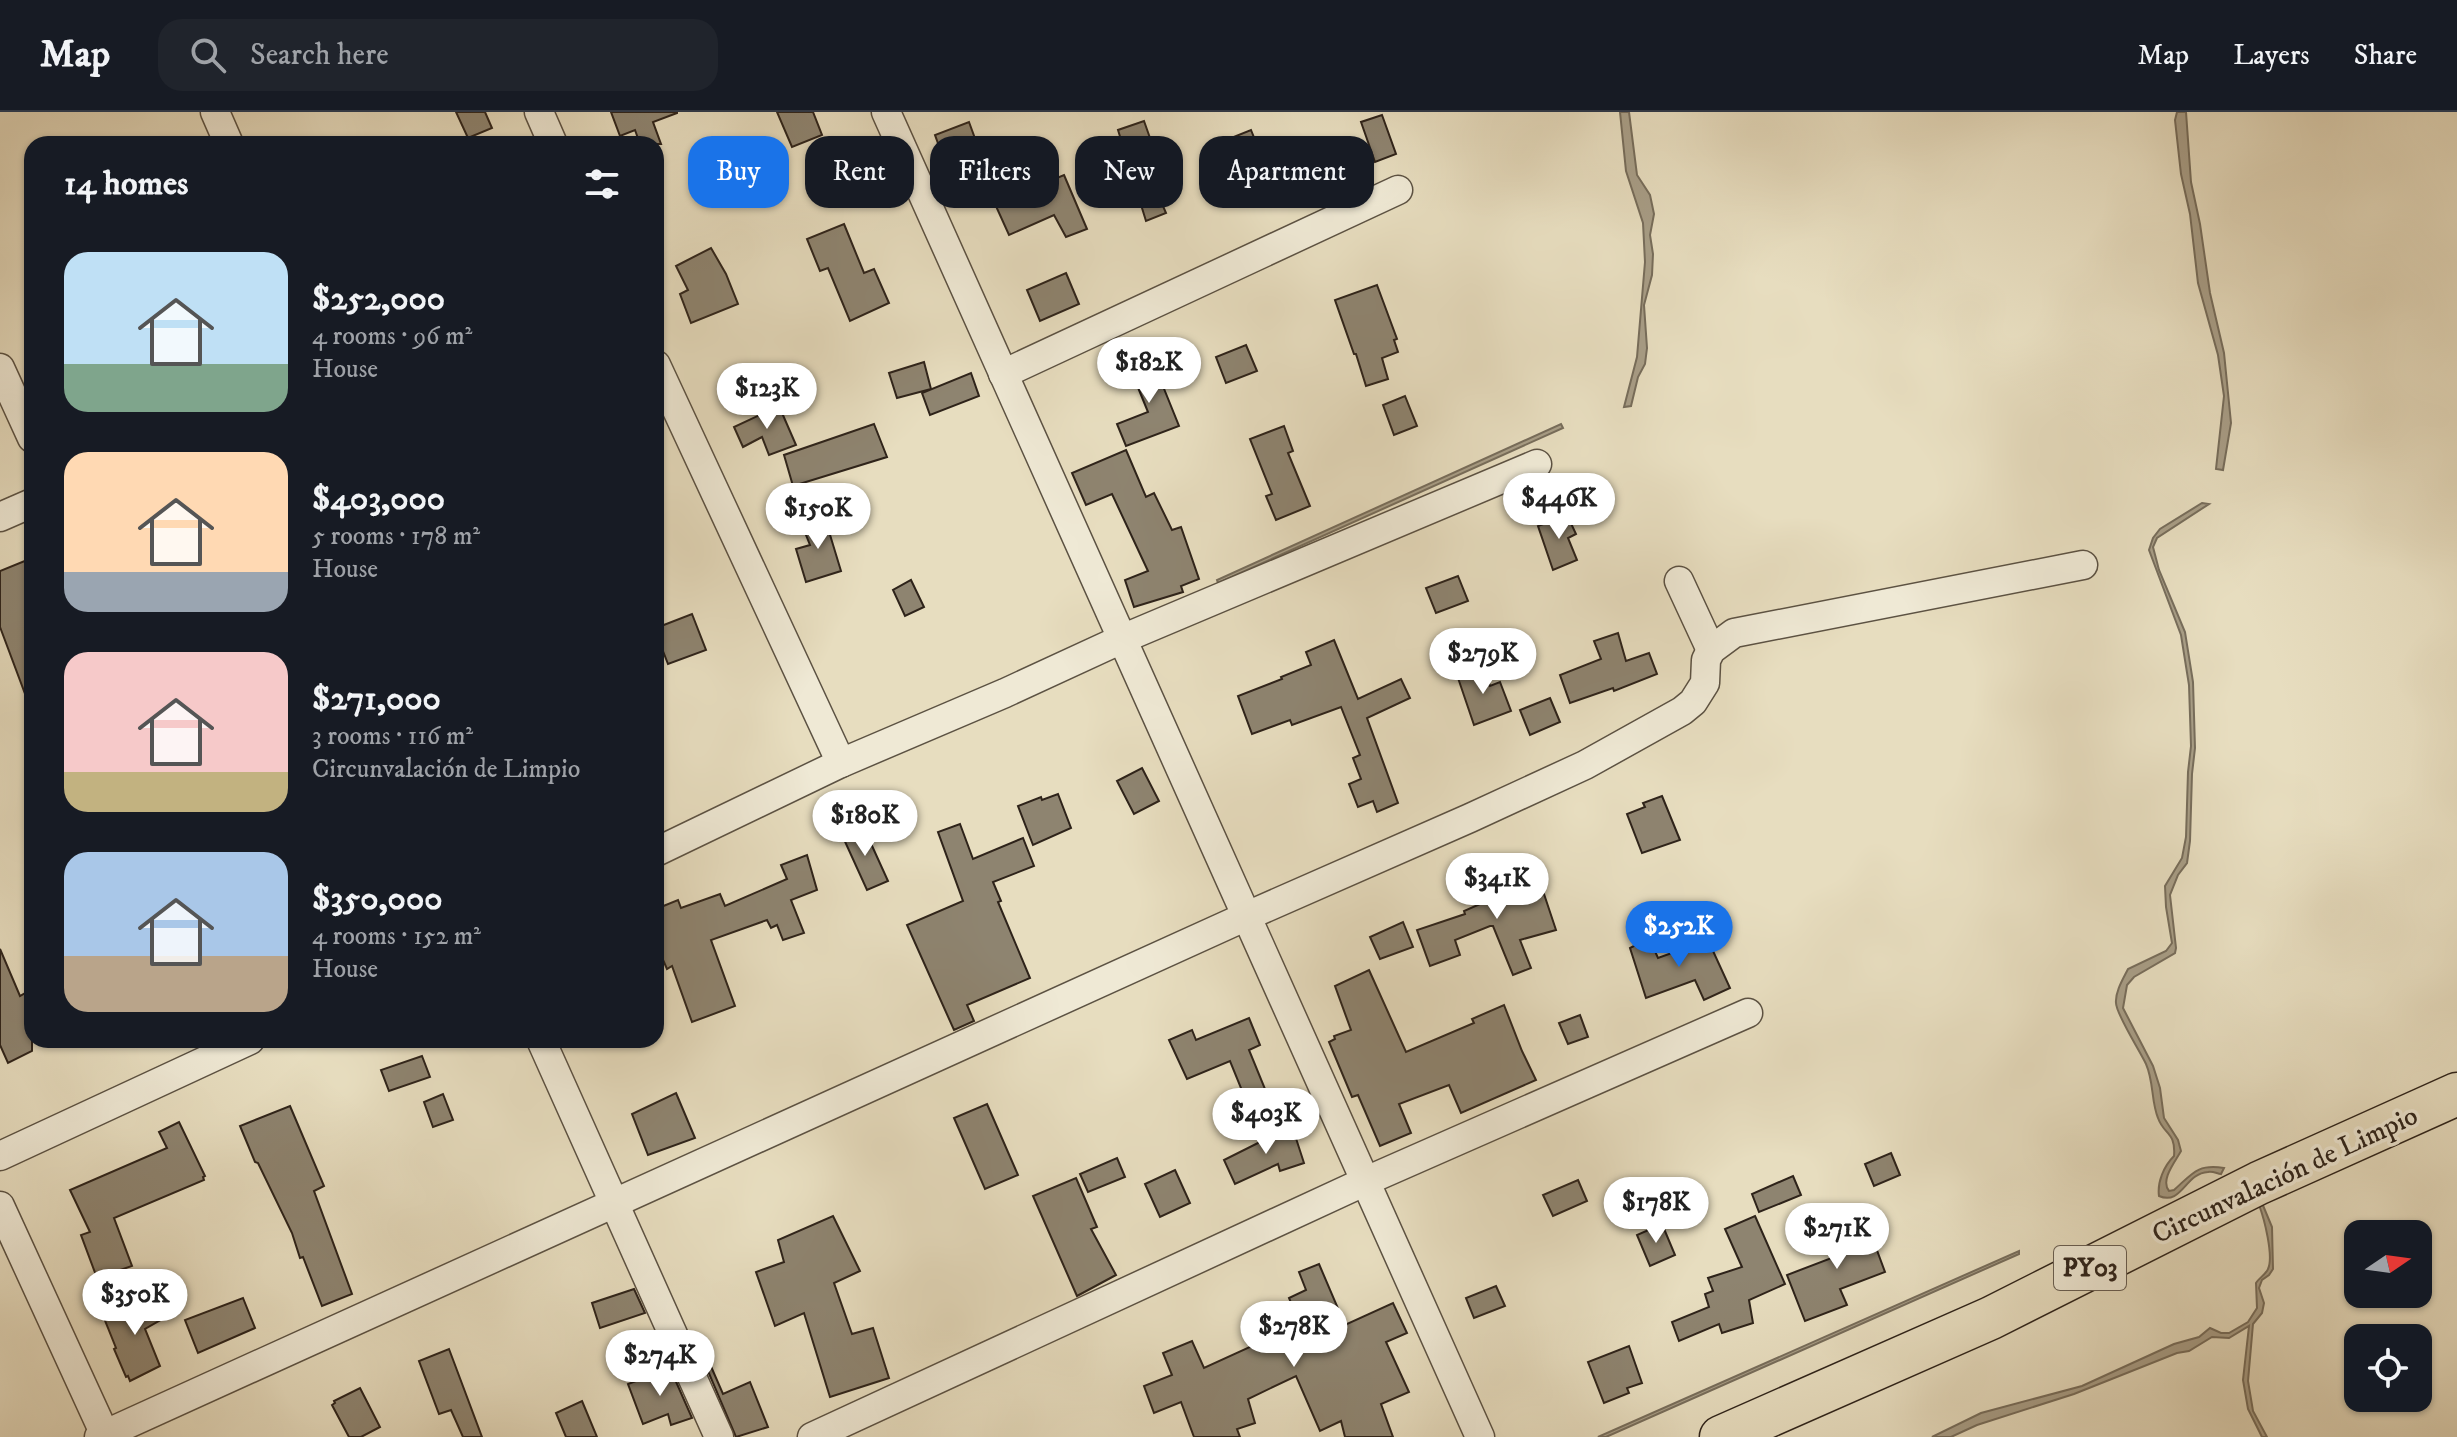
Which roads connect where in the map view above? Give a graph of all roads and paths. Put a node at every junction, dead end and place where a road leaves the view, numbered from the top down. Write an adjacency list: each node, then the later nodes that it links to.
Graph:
1 (215, 112): 4 (street)
2 (539, 112): 5 (street)
3 (886, 112): 8 (street)
4 (226, 136)
5 (550, 136)
6 (1398, 190): 8 (street)
7 (0, 368): 10 (street)
8 (1003, 374): 16 (street)
9 (664, 382): 18 (street)
10 (24, 420)
11 (1537, 464): 16 (street)
12 (24, 506): 13 (street)
13 (0, 517)
14 (2083, 565): 17 (street)
15 (1679, 581): 17 (street)
16 (1122, 639): 18 (street); 20 (street)
17 (1711, 650): 20 (street)
18 (841, 763): 19 (street)
19 (664, 848)
20 (1247, 916): 26 (street); 27 (street)
21 (1748, 1013): 26 (street)
22 (233, 1048): 25 (street)
23 (545, 1048): 27 (street)
24 (2457, 1094): 33 (highway, Circunvalación de Limpio / PY03)
25 (0, 1156)
26 (1366, 1181): 31 (street); 32 (street)
27 (614, 1203): 29 (street); 30 (street)
28 (0, 1206): 29 (street)
29 (103, 1436)
30 (719, 1437)
31 (812, 1437)
32 (1480, 1437)
33 (1721, 1437)

